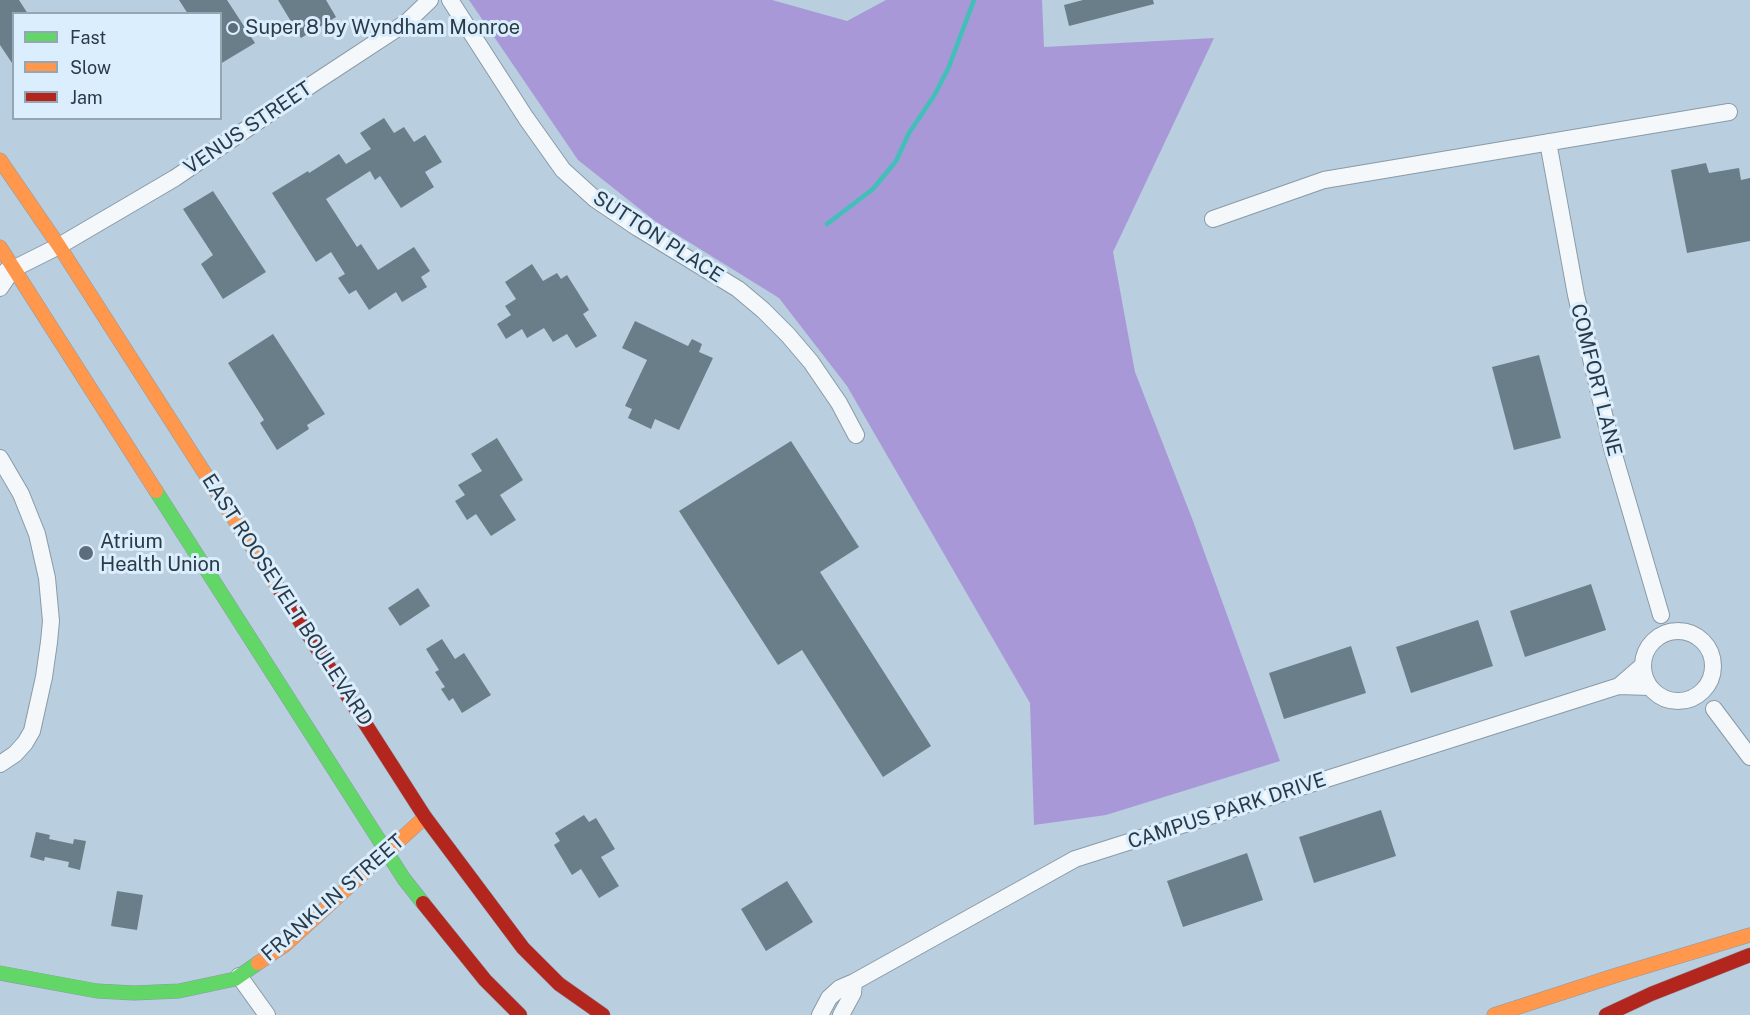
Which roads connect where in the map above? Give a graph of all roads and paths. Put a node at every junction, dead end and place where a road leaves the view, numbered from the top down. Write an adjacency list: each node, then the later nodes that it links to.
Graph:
1 (430, 0): 7 (street, VENUS STREET)
2 (450, 0): 11 (street, SUTTON PLACE)
3 (1729, 112): 4 (street)
4 (1548, 142): 6 (street); 13 (street, COMFORT LANE)
5 (0, 160): 7 (main road, EAST ROOSEVELT BOULEVARD)
6 (1213, 219)
7 (59, 246): 9 (street, VENUS STREET); 24 (main road, EAST ROOSEVELT BOULEVARD)
8 (0, 248): 9 (main road)
9 (6, 270): 10 (street); 25 (main road)
10 (0, 288)
11 (856, 435)
12 (0, 458): 23 (street)
13 (1661, 615): 14 (street); 15 (street, COMFORT LANE)
14 (1685, 632): 15 (street); 17 (street)
15 (1658, 636): 16 (street, COMFORT LANE)
16 (1642, 666): 18 (street, CAMPUS PARK DRIVE); 19 (street)
17 (1709, 683): 20 (street); 21 (street)
18 (1619, 686): 19 (street, CAMPUS PARK DRIVE); 30 (street, CAMPUS PARK DRIVE)
19 (1650, 687): 20 (street)
20 (1692, 698): 21 (street)
21 (1714, 709): 22 (street)
22 (1750, 757)
23 (0, 764)
24 (425, 817): 25 (main road, FRANKLIN STREET); 33 (main road, EAST ROOSEVELT BOULEVARD)
25 (387, 852): 29 (main road, FRANKLIN STREET); 32 (main road)
26 (1750, 935): 36 (main road)
27 (1750, 955): 37 (main road)
28 (0, 973): 29 (main road, FRANKLIN STREET)
29 (239, 976): 31 (street)
30 (854, 982): 34 (street, CAMPUS PARK DRIVE); 35 (street)
31 (267, 1015)
32 (520, 1015)
33 (603, 1015)
34 (820, 1015)
35 (841, 1015)
36 (1494, 1015)
37 (1606, 1015)

